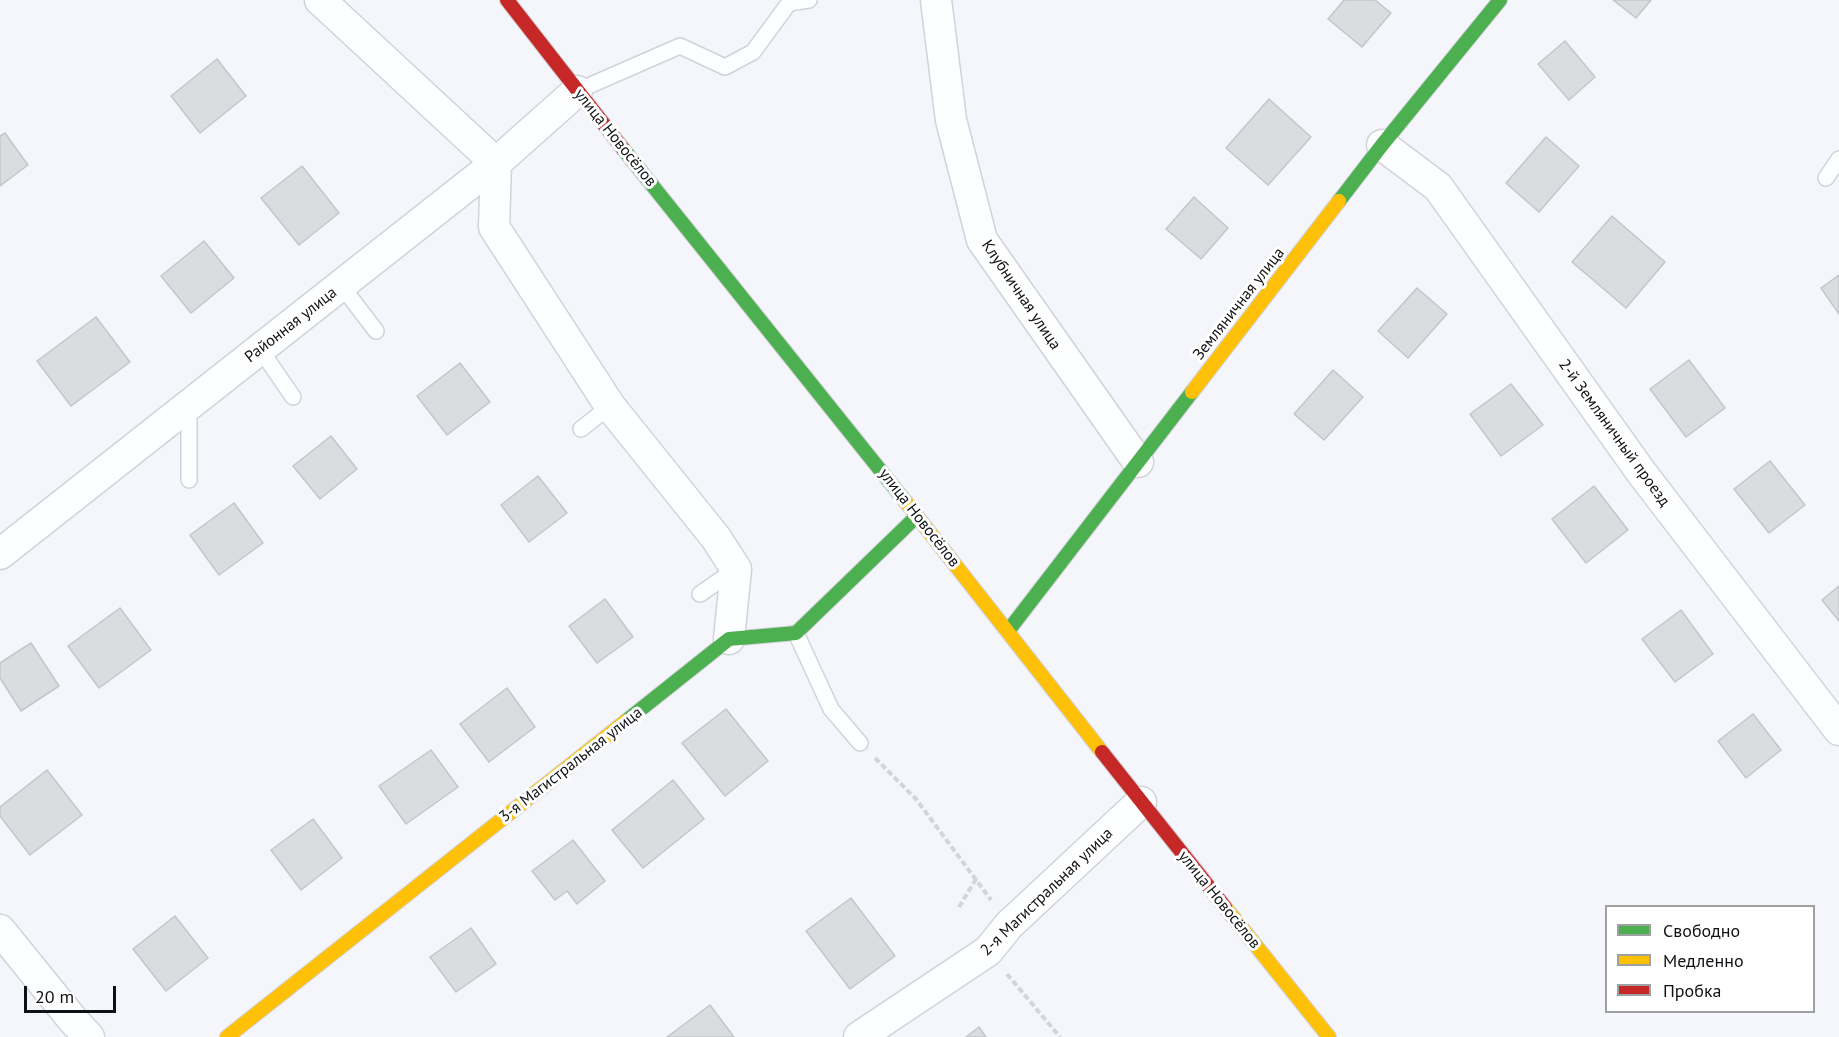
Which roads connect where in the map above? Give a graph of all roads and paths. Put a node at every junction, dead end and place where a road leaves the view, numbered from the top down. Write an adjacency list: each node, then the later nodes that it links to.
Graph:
1 (320, 0): 9 (street)
2 (507, 0): 6 (street, улица Новосёлов)
3 (809, 0): 6 (lane)
4 (936, 0): 18 (street, Клубничная улица)
5 (1500, 0): 7 (street, Земляничная улица)
6 (577, 91): 9 (street, Районная улица); 20 (street, улица Новосёлов)
7 (1382, 145): 18 (street, Земляничная улица); 27 (street, 2-й Земляничный проезд)
8 (1839, 159): 10 (lane)
9 (496, 163): 11 (street, Районная улица); 16 (street)
10 (1826, 178)
11 (341, 285): 12 (lane); 13 (street, Районная улица)
12 (376, 331)
13 (260, 349): 14 (lane); 15 (street, Районная улица)
14 (293, 397)
15 (189, 405): 19 (lane); 21 (street, Районная улица)
16 (610, 406): 17 (lane); 22 (street)
17 (580, 429)
18 (1138, 462): 24 (street, Земляничная улица)
19 (189, 480)
20 (917, 516): 24 (street, улица Новосёлов); 25 (street)
21 (0, 554)
22 (736, 569): 23 (lane); 26 (street)
23 (700, 594)
24 (1008, 631): 29 (street, улица Новосёлов)
25 (796, 633): 26 (street); 28 (lane)
26 (729, 639): 36 (street, 3-я Магистральная улица)
27 (1839, 730)
28 (860, 743): 30 (path)
29 (1141, 802): 32 (street, 2-я Магистральная улица); 39 (street, улица Новосёлов)
30 (976, 879): 31 (path); 32 (path)
31 (959, 907)
32 (1009, 925): 34 (street, 2-я Магистральная улица)
33 (0, 930): 35 (street)
34 (988, 951): 37 (street, 2-я Магистральная улица); 38 (path)
35 (75, 1031)
36 (227, 1037)
37 (859, 1037)
38 (1060, 1037)
39 (1329, 1037)

